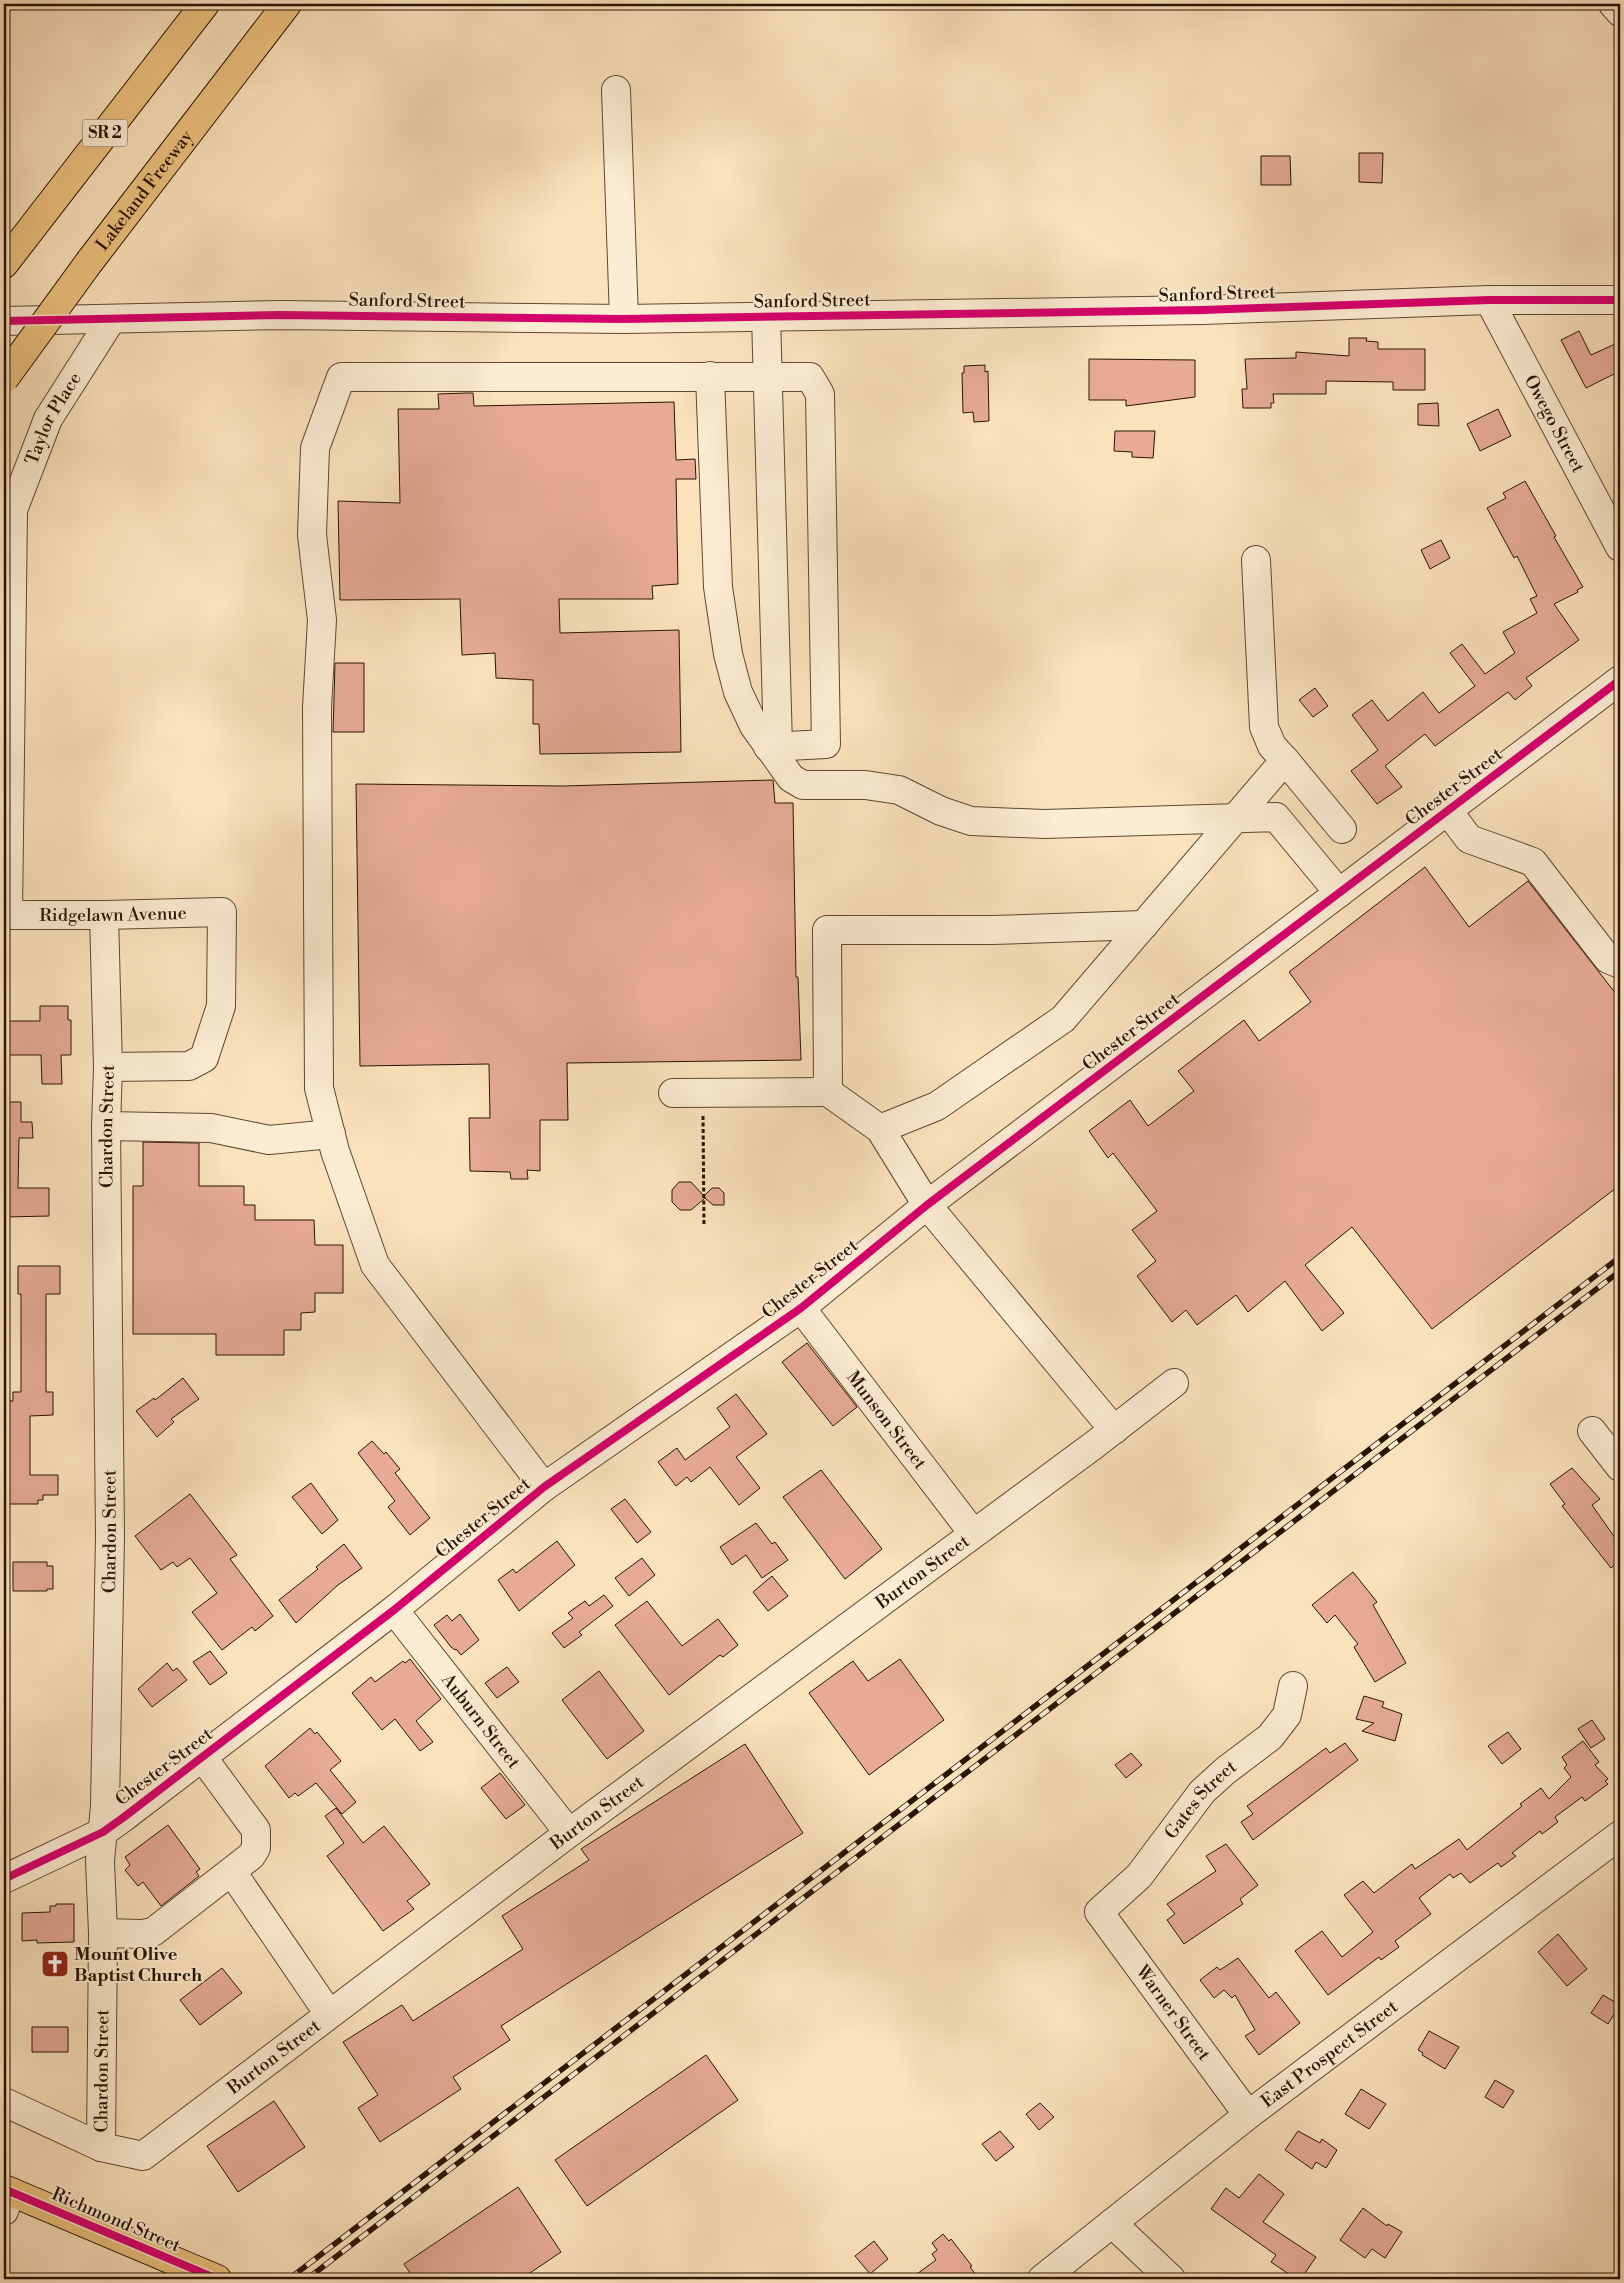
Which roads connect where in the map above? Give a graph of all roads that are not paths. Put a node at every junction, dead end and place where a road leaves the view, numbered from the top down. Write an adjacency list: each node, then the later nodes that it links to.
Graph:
1 (205, 4): 6 (main road, SR 2)
2 (286, 4): 15 (main road, Lakeland Freeway, bridge)
3 (1612, 4): 4 (street)
4 (1620, 12)
5 (616, 90): 10 (street)
6 (5, 262)
7 (1489, 300): 8 (street, Sanford Street); 9 (street, Sanford Street); 16 (street, Owego Street)
8 (1620, 300)
9 (766, 316): 10 (street, Sanford Street); 14 (street)
10 (624, 319): 11 (street, Sanford Street)
11 (111, 320): 12 (street, Sanford Street); 25 (street, Taylor Place)
12 (4, 321)
13 (710, 376): 14 (street); 19 (street); 34 (street)
14 (768, 376): 19 (street); 19 (street)
15 (4, 379)
16 (1620, 547)
17 (1256, 560): 20 (street)
18 (1620, 680): 21 (street, Chester Street)
19 (773, 747): 22 (street)
20 (1285, 760): 22 (street); 23 (street)
21 (1448, 811): 24 (street, Chester Street); 28 (street)
22 (1234, 818): 24 (street); 27 (street)
23 (1342, 829)
24 (1339, 893): 35 (street, Chester Street)
25 (6, 915): 26 (street, Ridgelawn Avenue)
26 (104, 915): 29 (street, Chardon Street); 29 (street, Ridgelawn Avenue)
27 (1144, 925): 30 (street); 33 (street)
28 (1620, 964)
29 (108, 1066): 32 (street, Chardon Street)
30 (828, 1092): 31 (street); 33 (street)
31 (673, 1093)
32 (106, 1126): 34 (street); 46 (street, Chardon Street)
33 (880, 1129): 35 (street)
34 (331, 1134): 41 (street)
35 (927, 1205): 36 (street, Chester Street); 38 (street)
36 (801, 1308): 41 (street, Chester Street); 42 (street, Munson Street)
37 (1174, 1383): 38 (street, Burton Street)
38 (1114, 1430): 42 (street, Burton Street)
39 (1592, 1431): 40 (street)
40 (1620, 1467)
41 (544, 1487): 43 (street, Chester Street)
42 (974, 1533): 47 (street, Burton Street)
43 (394, 1610): 45 (street, Chester Street); 47 (street, Auburn Street)
44 (1293, 1686): 51 (street, Gates Street)
45 (203, 1758): 46 (street, Chester Street); 49 (street)
46 (103, 1832): 50 (street, Chester Street); 52 (street, Chardon Street)
47 (569, 1833): 53 (street, Burton Street)
48 (1620, 1835): 55 (street, East Prospect Street)
49 (232, 1872): 52 (street); 53 (street)
50 (4, 1879)
51 (1099, 1912): 55 (street, Warner Street)
52 (103, 1933): 56 (street, Chardon Street)
53 (330, 2014): 56 (street, Burton Street)
54 (4, 2102): 56 (street, Burton Street)
55 (1248, 2115): 58 (street, East Prospect Street)
56 (101, 2147)
57 (6, 2197): 59 (main road, Richmond Street)
58 (1112, 2223): 60 (street, East Prospect Street); 61 (street)
59 (217, 2279)
60 (1042, 2279)
61 (1171, 2279)

